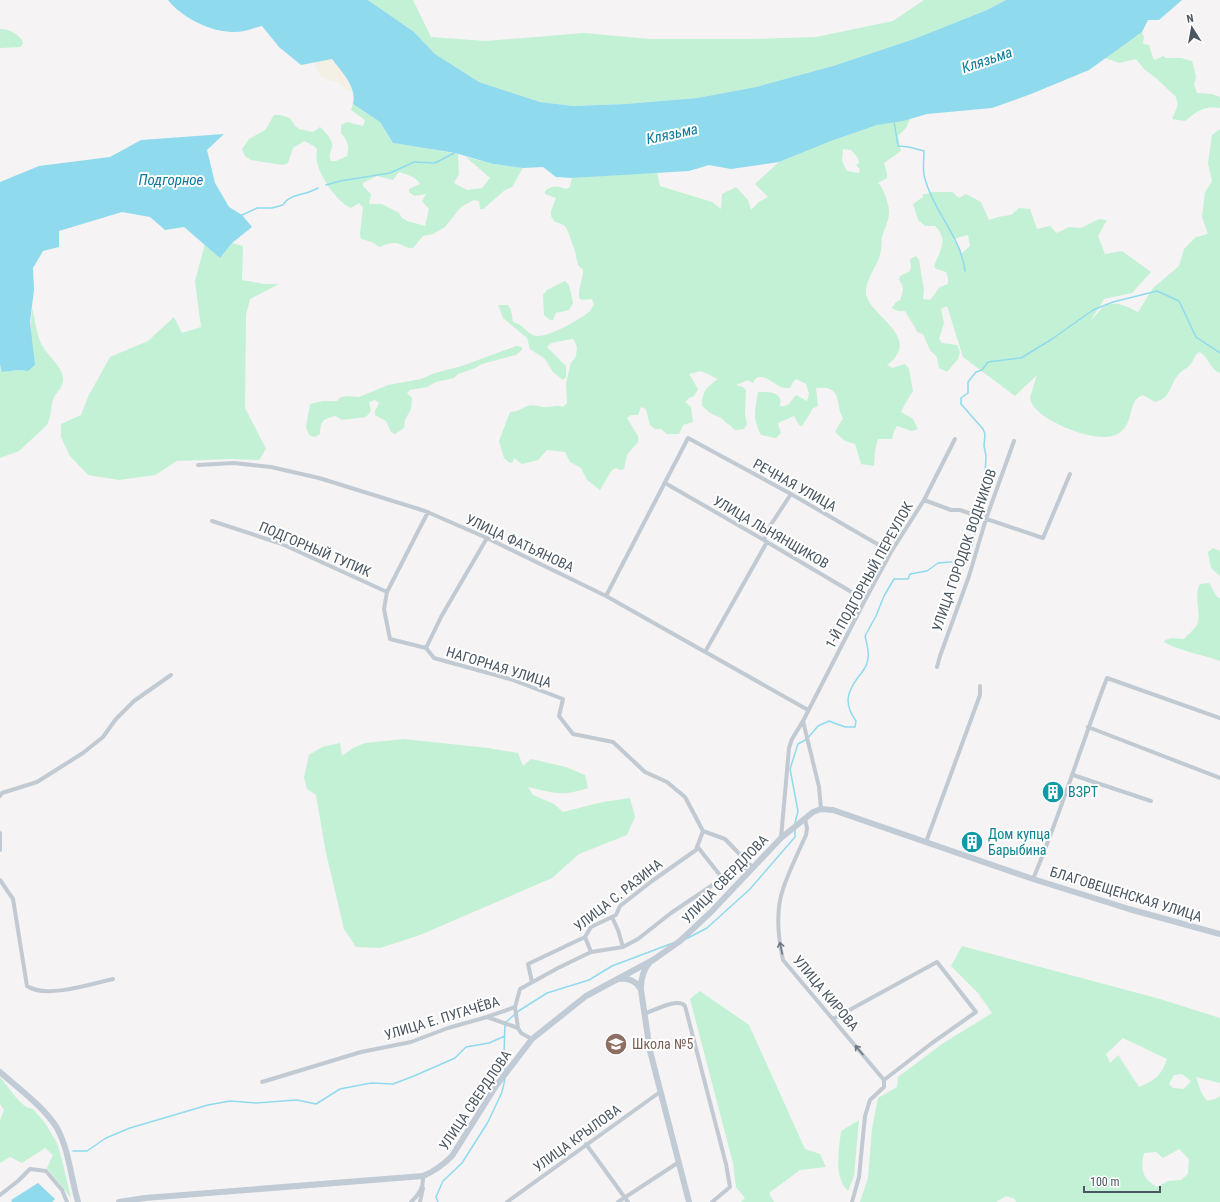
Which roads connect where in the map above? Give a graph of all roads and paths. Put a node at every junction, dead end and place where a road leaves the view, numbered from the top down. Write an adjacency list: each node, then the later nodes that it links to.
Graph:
1 (955, 439): 7 (street, 1-Й ПОДГОРНЫЙ ПЕРЕУЛОК)
2 (1014, 441): 9 (street, УЛИЦА ГОРОДОК ВОДНИКОВ)
3 (198, 465): 8 (street, УЛИЦА ФАТЬЯНОВА)
4 (1070, 474): 9 (street)
5 (665, 483): 6 (street, РЕЧНАЯ УЛИЦА); 12 (street, УЛИЦА ЛЬНЯНЩИКОВ); 15 (street)
6 (791, 494): 12 (street); 13 (street, РЕЧНАЯ УЛИЦА)
7 (924, 500): 9 (street); 13 (street, 1-Й ПОДГОРНЫЙ ПЕРЕУЛОК)
8 (428, 512): 11 (street, УЛИЦА ФАТЬЯНОВА); 14 (street)
9 (986, 519): 19 (street, УЛИЦА ГОРОДОК ВОДНИКОВ)
10 (212, 521): 14 (street, ПОДГОРНЫЙ ТУПИК)
11 (487, 538): 15 (street, УЛИЦА ФАТЬЯНОВА); 17 (street)
12 (765, 541): 16 (street, УЛИЦА ЛЬНЯНЩИКОВ); 18 (street)
13 (892, 552): 16 (street, 1-Й ПОДГОРНЫЙ ПЕРЕУЛОК)
14 (387, 592): 17 (street, НАГОРНАЯ УЛИЦА)
15 (606, 596): 18 (street, УЛИЦА ФАТЬЯНОВА)
16 (865, 600): 22 (street, 1-Й ПОДГОРНЫЙ ПЕРЕУЛОК)
17 (426, 648): 33 (street, НАГОРНАЯ УЛИЦА)
18 (705, 652): 22 (street, УЛИЦА ФАТЬЯНОВА)
19 (937, 667)
20 (171, 675): 28 (street)
21 (980, 686): 36 (street)
22 (808, 710): 24 (street, 1-Й ПОДГОРНЫЙ ПЕРЕУЛОК)
23 (1220, 718): 25 (street)
24 (803, 721): 30 (street); 35 (street, 1-Й ПОДГОРНЫЙ ПЕРЕУЛОК)
25 (1088, 727): 26 (street); 27 (street)
26 (1073, 775): 29 (street); 41 (street)
27 (1220, 778)
28 (0, 796)
29 (1152, 801)
30 (821, 809): 31 (main road, УЛИЦА СВЕРДЛОВА); 36 (main road, БЛАГОВЕЩЕНСКАЯ УЛИЦА)
31 (805, 819): 35 (main road, УЛИЦА СВЕРДЛОВА); 56 (street, УЛИЦА КИРОВА, one-way to 31)
32 (0, 828): 34 (street)
33 (703, 831): 37 (street, УЛИЦА С. РАЗИНА); 39 (street)
34 (0, 833): 38 (street)
35 (781, 838): 39 (main road, УЛИЦА СВЕРДЛОВА)
36 (926, 842): 41 (main road, БЛАГОВЕЩЕНСКАЯ УЛИЦА)
37 (697, 846): 40 (street); 43 (street, УЛИЦА С. РАЗИНА)
38 (0, 850)
39 (753, 868): 40 (street, УЛИЦА Е. ПУГАЧЁВА); 48 (main road, УЛИЦА СВЕРДЛОВА)
40 (722, 879): 46 (street, УЛИЦА Е. ПУГАЧЁВА)
41 (1032, 879): 44 (main road, БЛАГОВЕЩЕНСКАЯ УЛИЦА)
42 (0, 880): 50 (street)
43 (612, 917): 45 (street, УЛИЦА С. РАЗИНА); 46 (street)
44 (1220, 934)
45 (585, 937): 47 (street); 51 (street, УЛИЦА С. РАЗИНА)
46 (623, 947): 47 (street, УЛИЦА Е. ПУГАЧЁВА)
47 (591, 952): 51 (street, УЛИЦА Е. ПУГАЧЁВА)
48 (653, 960): 49 (main road, УЛИЦА СВЕРДЛОВА); 52 (main road)
49 (617, 979): 52 (main road); 58 (main road, УЛИЦА СВЕРДЛОВА)
50 (113, 980)
51 (532, 982): 53 (street, УЛИЦА Е. ПУГАЧЁВА)
52 (641, 990): 54 (main road)
53 (515, 1007): 55 (street, УЛИЦА Е. ПУГАЧЁВА); 57 (street)
54 (644, 1014): 62 (main road); 79 (street)
55 (487, 1017): 57 (street); 61 (street, УЛИЦА Е. ПУГАЧЁВА)
56 (833, 1019): 60 (street, УЛИЦА КИРОВА, one-way to 56); 60 (street)
57 (518, 1028): 58 (street)
58 (532, 1039): 65 (main road, УЛИЦА СВЕРДЛОВА)
59 (0, 1072): 71 (main road)
60 (884, 1080): 80 (street)
61 (262, 1082)
62 (660, 1092): 63 (street, УЛИЦА КРЫЛОВА); 64 (main road)
63 (586, 1144): 68 (street); 75 (street, УЛИЦА КРЫЛОВА)
64 (679, 1162): 68 (street); 78 (main road)
65 (423, 1176): 66 (street); 69 (main road, УЛИЦА СВЕРДЛОВА)
66 (424, 1184): 73 (street); 74 (street)
67 (0, 1195): 70 (street)
68 (625, 1197): 76 (street); 77 (street)
69 (185, 1198): 72 (main road, УЛИЦА СВЕРДЛОВА)
70 (67, 1202)
71 (78, 1202)
72 (119, 1202)
73 (411, 1202)
74 (420, 1202)
75 (507, 1202)
76 (618, 1202)
77 (628, 1202)
78 (689, 1202)
79 (712, 1202)
80 (852, 1202)

